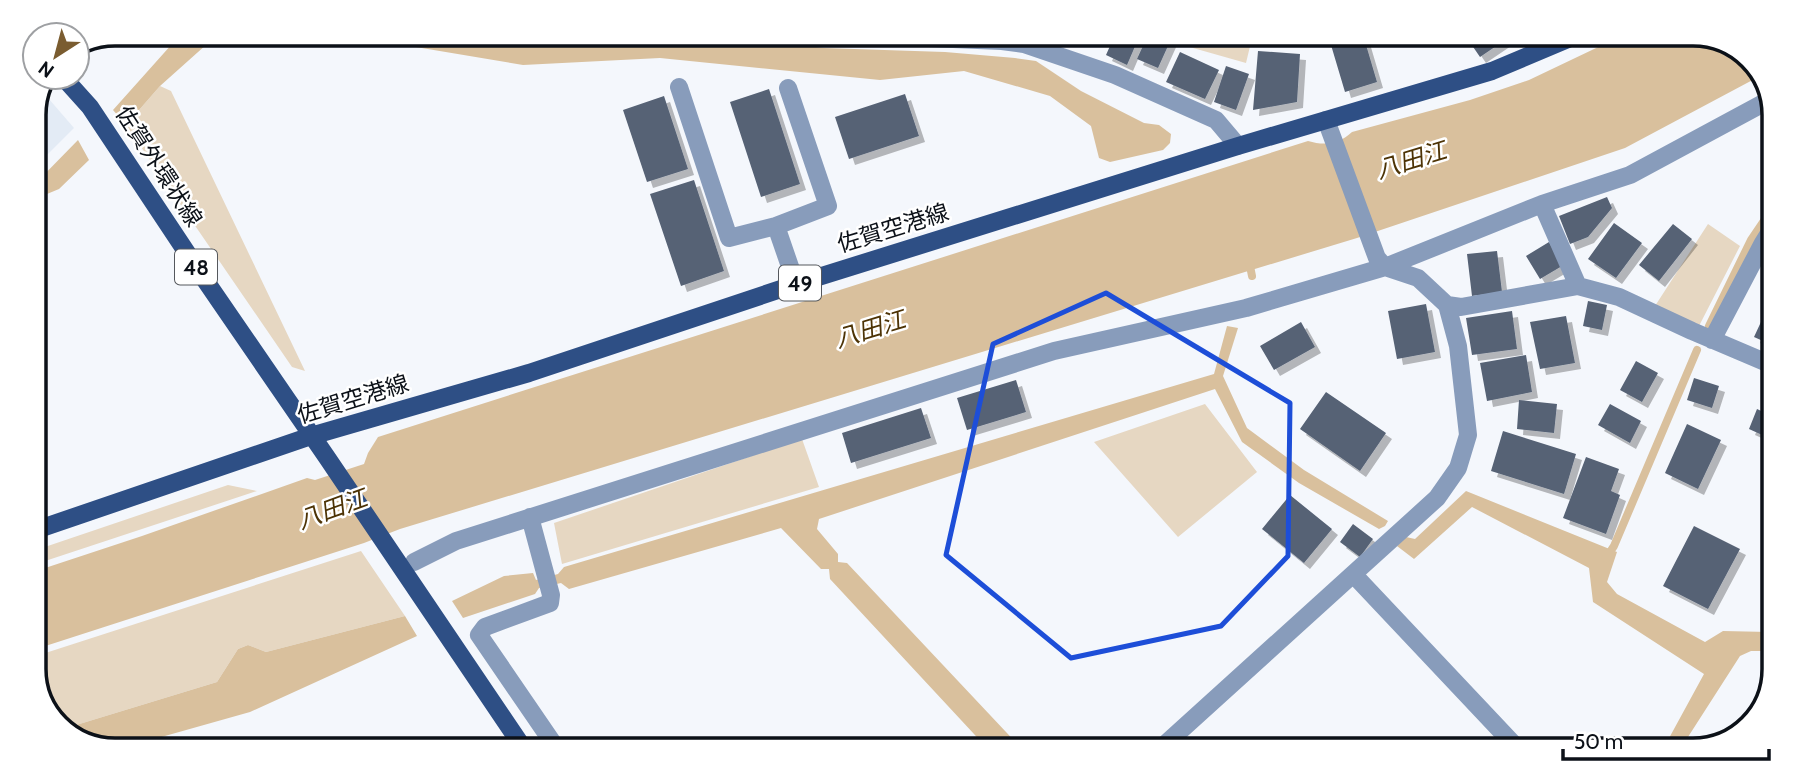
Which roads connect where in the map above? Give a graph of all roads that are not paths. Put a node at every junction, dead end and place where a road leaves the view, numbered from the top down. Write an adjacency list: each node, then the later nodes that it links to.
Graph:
1 (1027, 45): 8 (street)
2 (1553, 45): 7 (main road, 佐賀空港線 / 49)
3 (679, 87): 10 (street)
4 (788, 88): 10 (street)
5 (76, 91): 18 (main road, 佐賀外環状線 / 48)
6 (1761, 104): 9 (street)
7 (1327, 124): 8 (main road, 佐賀空港線 / 49); 12 (street)
8 (1238, 146): 13 (main road, 佐賀空港線 / 49)
9 (1542, 204): 12 (street); 14 (street)
10 (776, 226): 13 (street)
11 (1762, 245): 16 (street)
12 (1381, 263): 15 (street); 19 (street)
13 (796, 284): 18 (main road, 佐賀空港線 / 49)
14 (1578, 286): 15 (street); 16 (street)
15 (1447, 305): 22 (street)
16 (1712, 340): 17 (street)
17 (1762, 361)
18 (311, 436): 20 (main road, 佐賀空港線 / 49); 23 (main road, 佐賀外環状線 / 48)
19 (530, 517): 21 (street); 24 (street)
20 (46, 527)
21 (414, 562)
22 (1354, 575): 25 (street); 26 (street)
23 (517, 738)
24 (550, 738)
25 (1172, 738)
26 (1508, 738)

